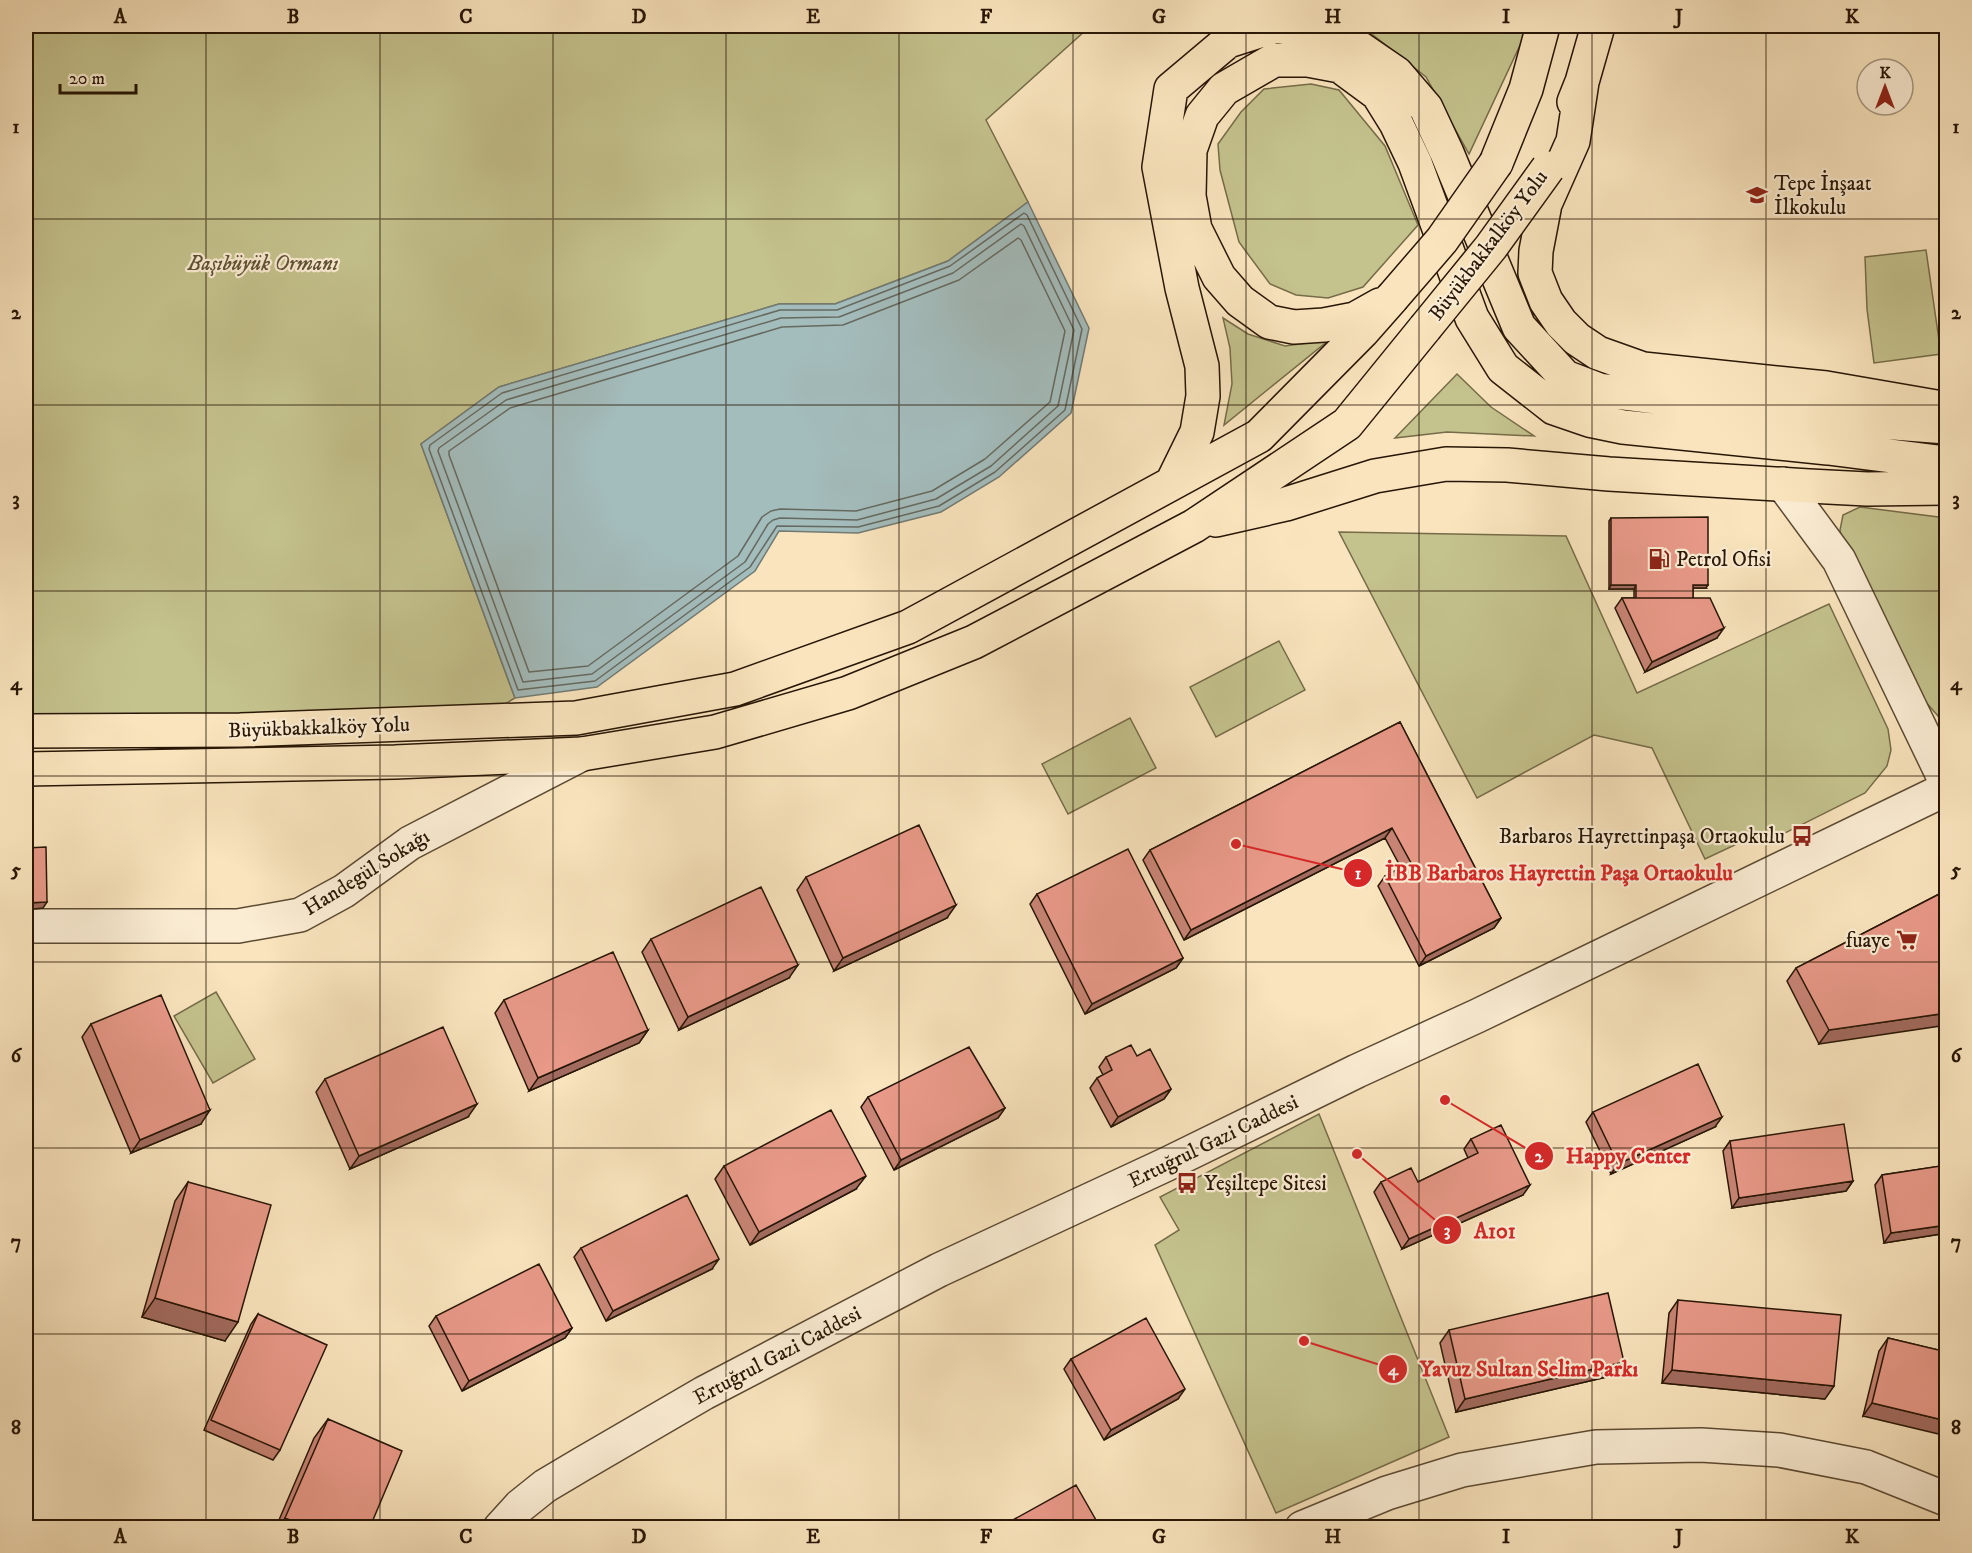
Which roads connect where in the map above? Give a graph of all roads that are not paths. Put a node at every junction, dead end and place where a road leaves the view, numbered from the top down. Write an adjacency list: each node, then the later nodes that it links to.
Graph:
1 (1544, 26): 4 (highway, Büyükbakkalköy Yolu, bridge)
2 (1598, 26): 3 (highway, Büyükbakkalköy Yolu)
3 (1582, 82): 5 (highway); 11 (highway, Büyükbakkalköy Yolu, bridge)
4 (1392, 298): 7 (highway); 8 (highway, Büyükbakkalköy Yolu)
5 (1947, 409)
6 (1947, 428): 8 (highway)
7 (1947, 463)
8 (1172, 483): 12 (highway, Büyükbakkalköy Yolu)
9 (1783, 484): 10 (highway); 11 (highway); 16 (street)
10 (1947, 488)
11 (1194, 526): 14 (highway, Büyükbakkalköy Yolu)
12 (611, 712): 13 (highway, Büyükbakkalköy Yolu); 14 (highway)
13 (26, 731)
14 (582, 754): 15 (highway, Büyükbakkalköy Yolu); 18 (street, Handegül Sokağı)
15 (26, 769)
16 (1947, 782)
17 (1947, 789): 20 (street, Ertuğrul Gazi Caddesi)
18 (26, 926)
19 (1947, 1499): 21 (street)
20 (500, 1527)
21 (1302, 1527)

